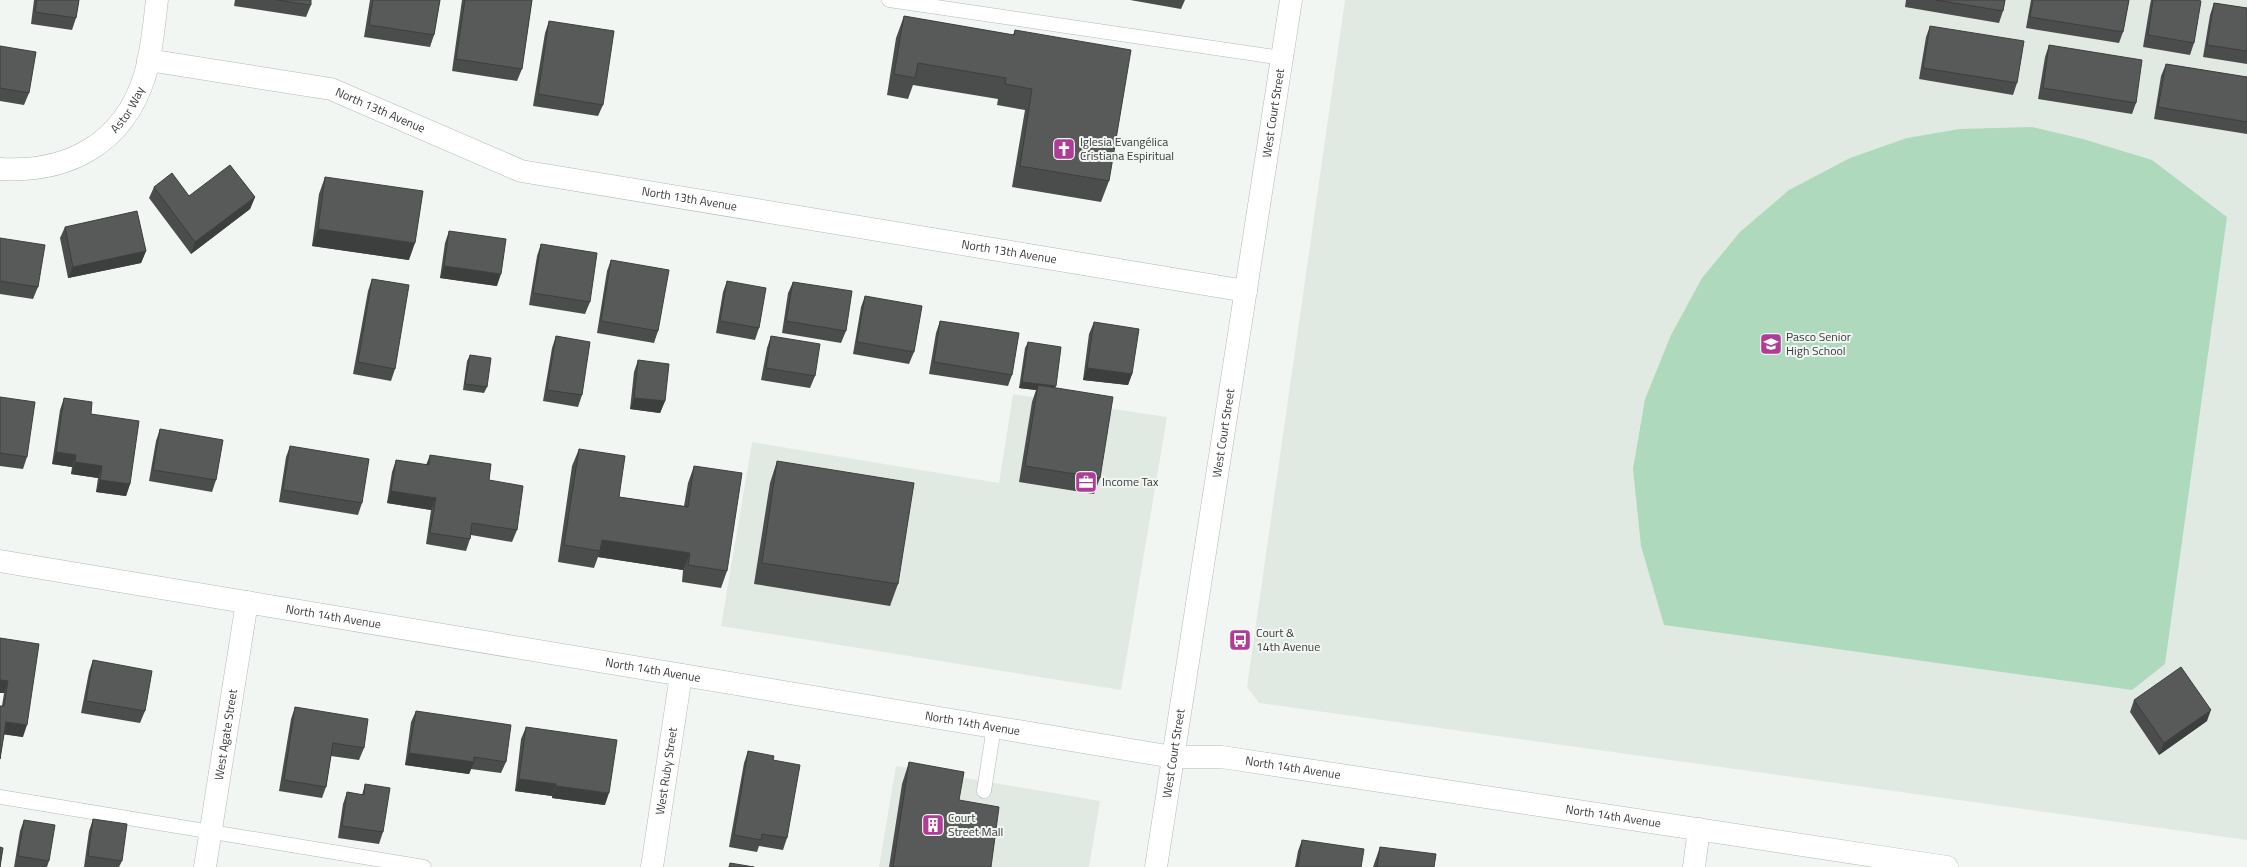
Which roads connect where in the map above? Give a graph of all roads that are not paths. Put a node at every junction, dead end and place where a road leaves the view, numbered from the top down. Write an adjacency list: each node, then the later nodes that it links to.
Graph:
1 (158, 0): 5 (street, Astor Way)
2 (889, 0): 4 (lane)
3 (1291, 0): 4 (street, West Court Street)
4 (1282, 58): 7 (street, West Court Street)
5 (148, 60): 6 (street, Astor Way); 7 (street, North 13th Avenue)
6 (0, 169)
7 (1246, 291): 12 (street, West Court Street)
8 (0, 561): 9 (street, North 14th Avenue)
9 (247, 602): 10 (street, North 14th Avenue); 16 (street, West Agate Street)
10 (681, 675): 11 (street, North 14th Avenue); 19 (street, West Ruby Street)
11 (994, 727): 12 (street, North 14th Avenue); 13 (lane)
12 (1173, 757): 15 (street, North 14th Avenue); 20 (street, West Court Street)
13 (984, 791)
14 (0, 797): 16 (lane)
15 (1699, 829): 21 (street); 22 (street, North 14th Avenue)
16 (211, 832): 17 (street, West Agate Street); 18 (lane)
17 (205, 867)
18 (424, 867)
19 (652, 867)
20 (1156, 867)
21 (1694, 867)
22 (1947, 867)

